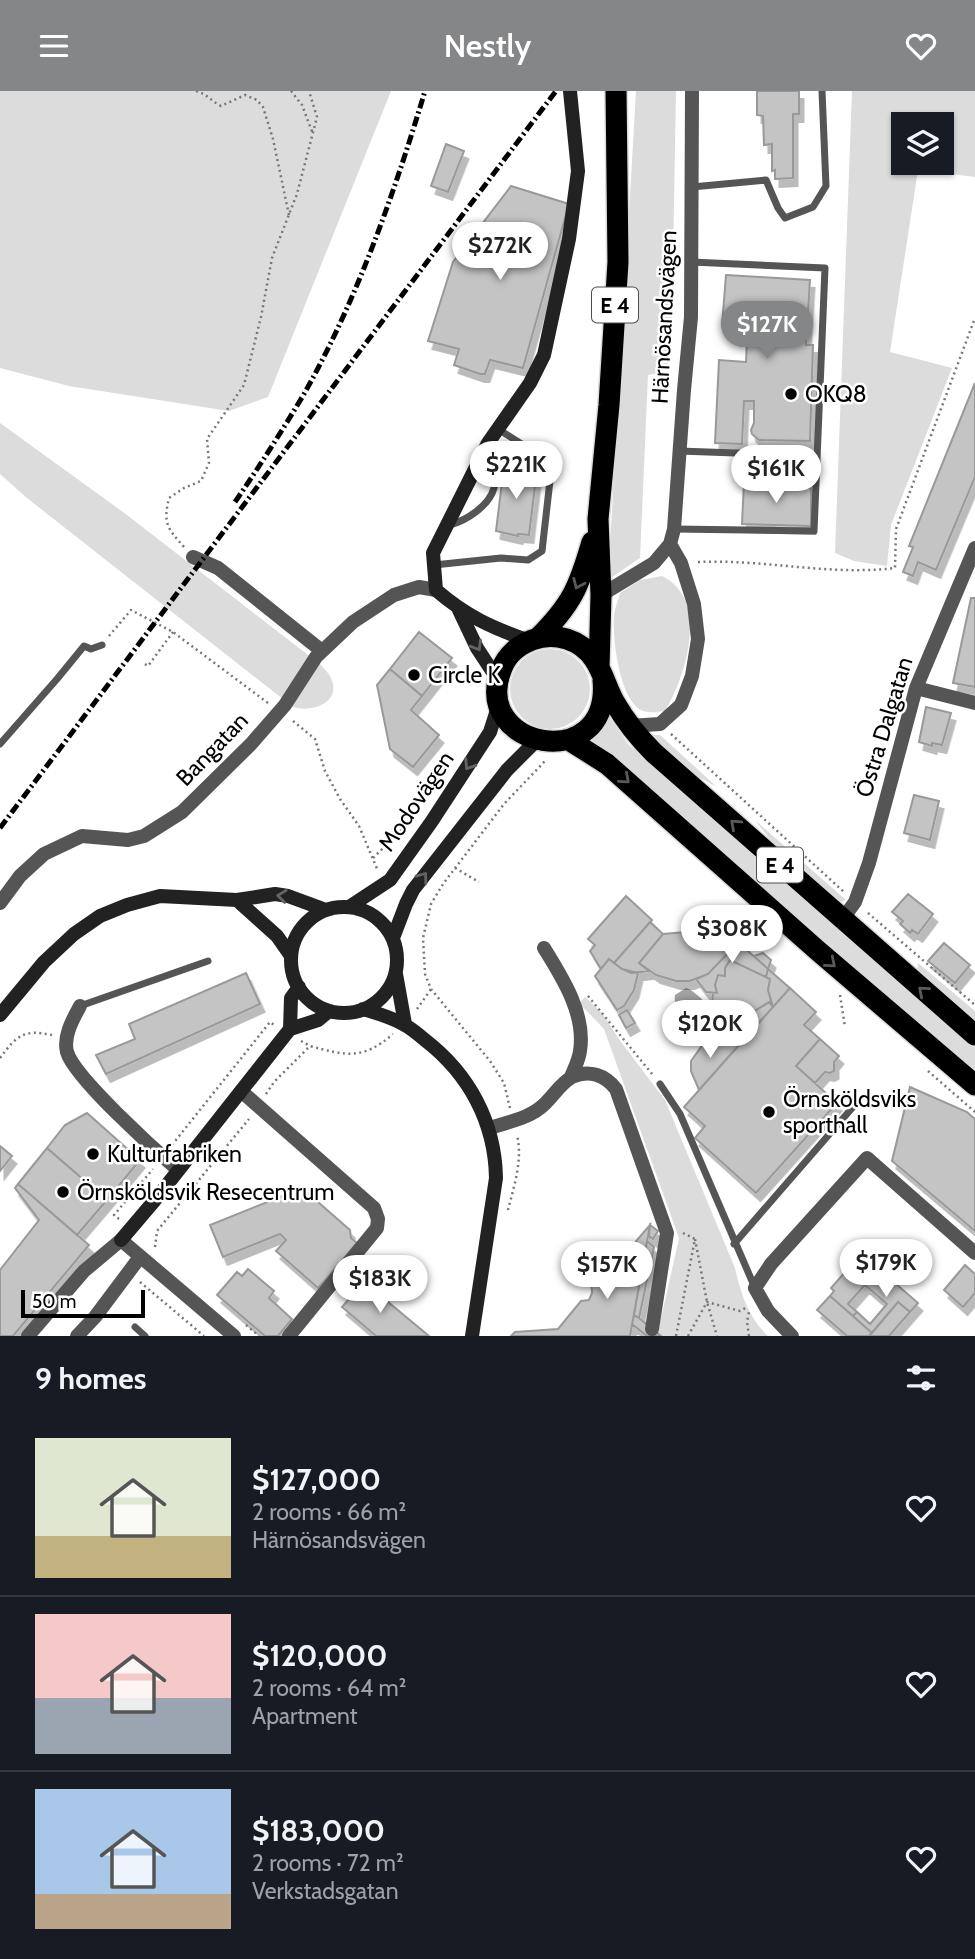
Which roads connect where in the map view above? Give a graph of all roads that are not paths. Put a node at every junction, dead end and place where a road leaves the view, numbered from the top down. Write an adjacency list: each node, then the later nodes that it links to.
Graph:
1 (570, 91): 7 (main road)
2 (617, 91): 11 (highway, E 4)
3 (692, 91): 5 (street, Härnösandsvägen)
4 (822, 91): 5 (lane)
5 (692, 187): 6 (street, Härnösandsvägen)
6 (691, 262): 9 (street, Härnösandsvägen); 10 (lane)
7 (498, 429): 8 (lane); 12 (main road)
8 (523, 445): 12 (lane); 17 (lane)
9 (679, 451): 10 (lane); 13 (street, Härnösandsvägen)
10 (817, 456): 13 (lane)
11 (598, 519): 19 (highway, E 4); 21 (highway, E 4, one-way to 21)
12 (446, 526): 17 (main road)
13 (674, 529): 14 (street, Härnösandsvägen)
14 (670, 544): 19 (street); 29 (street)
15 (975, 548): 26 (street, Östra Dalgatan)
16 (193, 557): 23 (street)
17 (434, 565): 18 (main road)
18 (436, 590): 20 (main road); 23 (street, Bangatan)
19 (601, 595): 24 (highway, E 4)
20 (459, 610): 21 (main road); 25 (main road, one-way to 25)
21 (534, 639): 24 (highway, E 4); 25 (highway, E 4)
22 (102, 645): 32 (lane)
23 (322, 651): 34 (street, Bangatan)
24 (601, 674): 29 (highway, E 4); 30 (highway, E 4)
25 (498, 680): 28 (highway)
26 (916, 688): 27 (street); 37 (street, Östra Dalgatan)
27 (975, 703)
28 (499, 704): 31 (highway); 35 (main road, Modovägen, one-way to 35)
29 (629, 726): 37 (highway, E 4, one-way to 29)
30 (569, 740): 31 (highway); 53 (highway, E 4, one-way to 53)
31 (536, 741): 38 (main road, one-way to 31)
32 (0, 744)
33 (237, 900): 36 (main road, one-way to 33); 40 (main road); 47 (main road)
34 (0, 903)
35 (349, 907): 36 (main road); 38 (main road)
36 (326, 910): 40 (main road)
37 (842, 920): 50 (highway, E 4, one-way to 37)
38 (393, 938): 42 (main road)
39 (544, 948): 51 (street)
40 (291, 956): 43 (main road)
41 (208, 961): 44 (lane)
42 (396, 972): 45 (main road); 48 (main road)
43 (299, 988): 46 (main road); 49 (main road)
44 (80, 1006): 57 (street)
45 (363, 1009): 46 (main road); 48 (main road)
46 (329, 1011): 49 (main road)
47 (0, 1015)
48 (405, 1024): 56 (main road)
49 (290, 1029): 54 (main road)
50 (975, 1035)
51 (571, 1077): 56 (street); 64 (street)
52 (660, 1084): 59 (lane)
53 (975, 1085)
54 (241, 1091): 57 (main road); 69 (street)
55 (859, 1100): 59 (lane)
56 (489, 1128): 70 (main road)
57 (178, 1170): 58 (main road)
58 (121, 1240): 61 (street); 65 (street)
59 (734, 1244): 62 (lane)
60 (975, 1253): 62 (street)
61 (140, 1257): 66 (street); 68 (street)
62 (755, 1288): 71 (street)
63 (135, 1328): 67 (lane)
64 (652, 1329)
65 (28, 1336)
66 (77, 1336)
67 (145, 1336)
68 (234, 1336)
69 (289, 1336)
70 (472, 1336)
71 (792, 1336)

